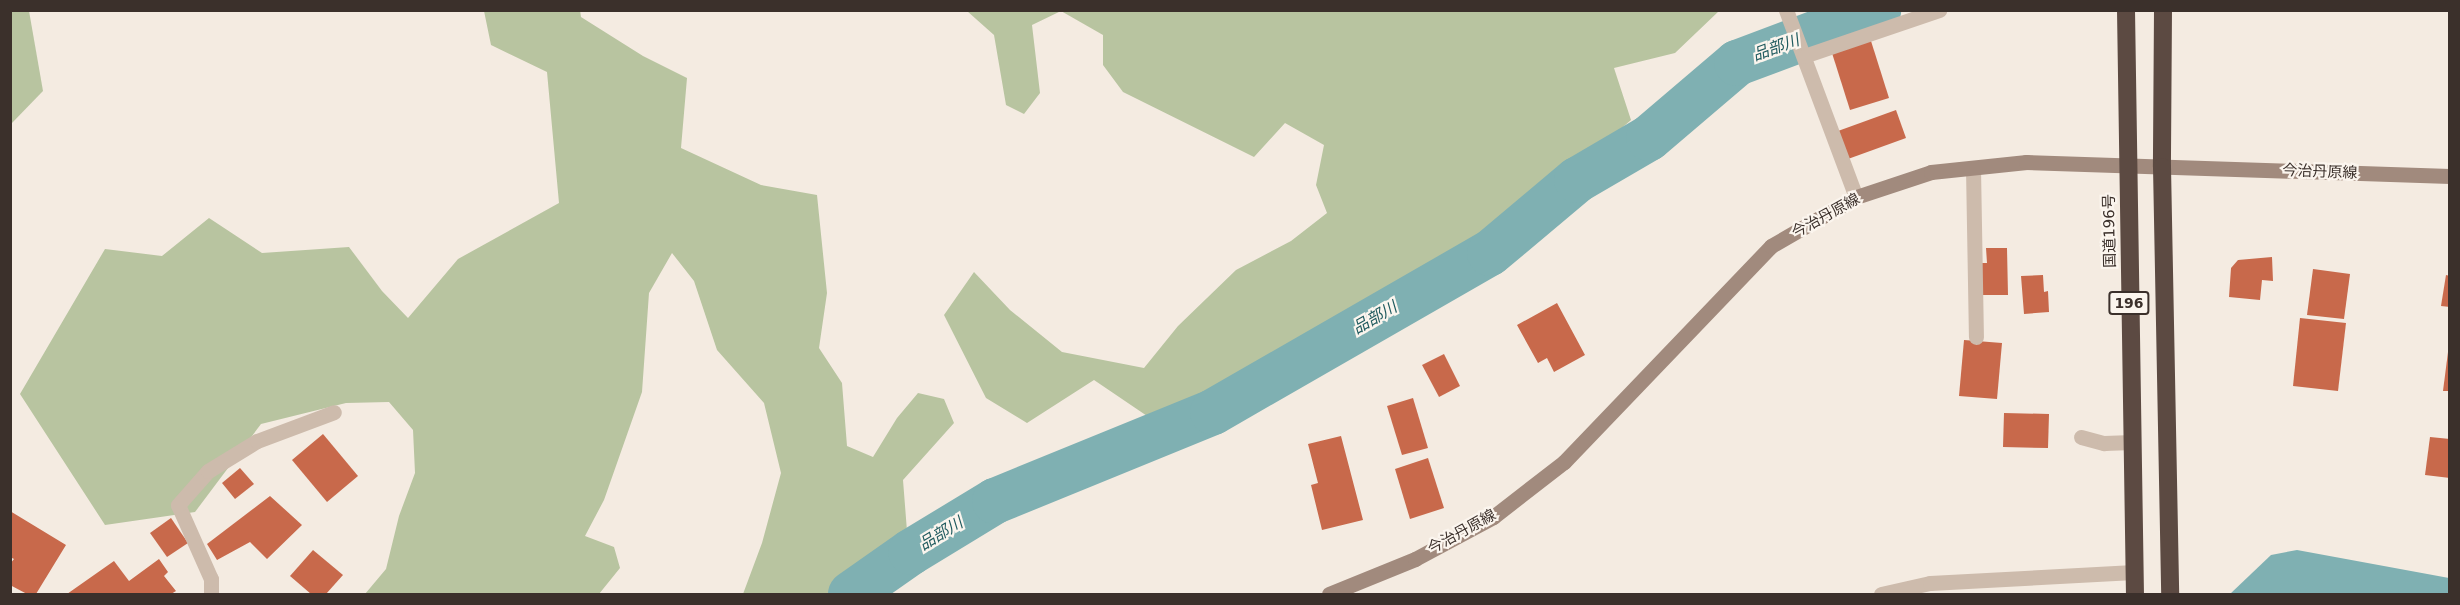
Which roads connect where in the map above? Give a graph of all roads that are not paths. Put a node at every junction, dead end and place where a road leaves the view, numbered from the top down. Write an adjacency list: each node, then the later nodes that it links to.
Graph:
1 (1786, 10): 5 (street)
2 (1939, 10): 5 (street)
3 (2126, 10): 6 (highway, 国道196号 / 196)
4 (2163, 10): 7 (highway, 196)
5 (1804, 56): 10 (street)
6 (2126, 165): 7 (main road, 今治丹原線); 8 (main road, 今治丹原線); 14 (highway, 国道196号 / 196)
7 (2162, 166): 9 (main road, 今治丹原線); 20 (highway, 196)
8 (1973, 168): 10 (main road, 今治丹原線); 11 (street)
9 (2450, 176)
10 (1856, 197): 17 (main road, 今治丹原線)
11 (1976, 337)
12 (334, 412): 16 (street)
13 (2081, 437): 14 (street)
14 (2132, 442): 15 (highway, 国道196号 / 196)
15 (2134, 572): 18 (street); 19 (highway, 国道196号 / 196)
16 (211, 594)
17 (1329, 594)
18 (1881, 594)
19 (2135, 594)
20 (2170, 594)

